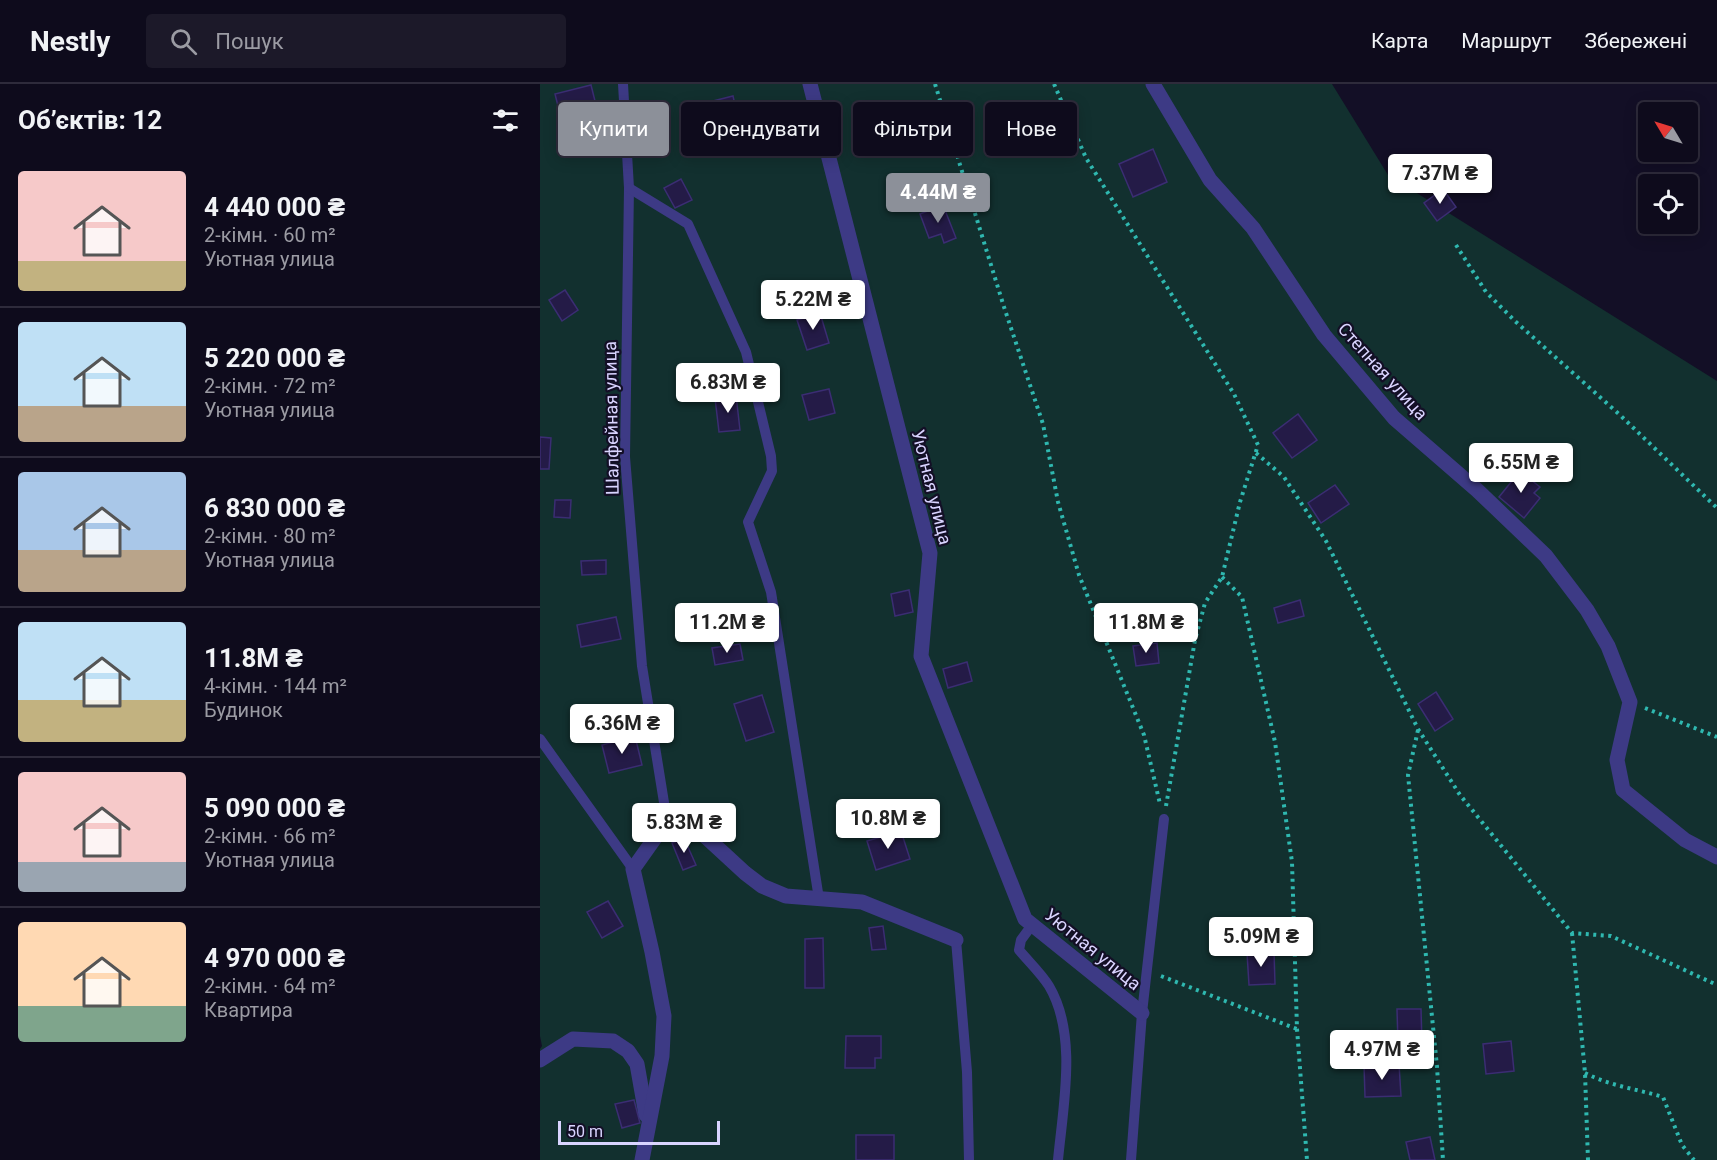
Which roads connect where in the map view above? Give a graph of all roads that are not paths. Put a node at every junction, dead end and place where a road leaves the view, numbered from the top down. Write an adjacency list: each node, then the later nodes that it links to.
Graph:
1 (623, 84): 4 (lane, Шалфейная улица)
2 (810, 84): 11 (street, Уютная улица)
3 (1153, 84): 8 (street, Степная улица)
4 (629, 188): 7 (lane, Шалфейная улица); 10 (lane)
5 (540, 739): 9 (lane)
6 (1164, 819): 13 (lane)
7 (667, 821): 9 (street); 10 (street)
8 (1717, 857)
9 (633, 869): 15 (street)
10 (819, 899): 12 (street)
11 (1032, 925): 13 (street, Уютная улица); 18 (lane)
12 (956, 940): 17 (lane)
13 (1142, 1013): 19 (lane)
14 (540, 1060): 15 (street)
15 (648, 1124): 16 (street)
16 (642, 1160)
17 (969, 1160)
18 (1058, 1160)
19 (1131, 1160)

